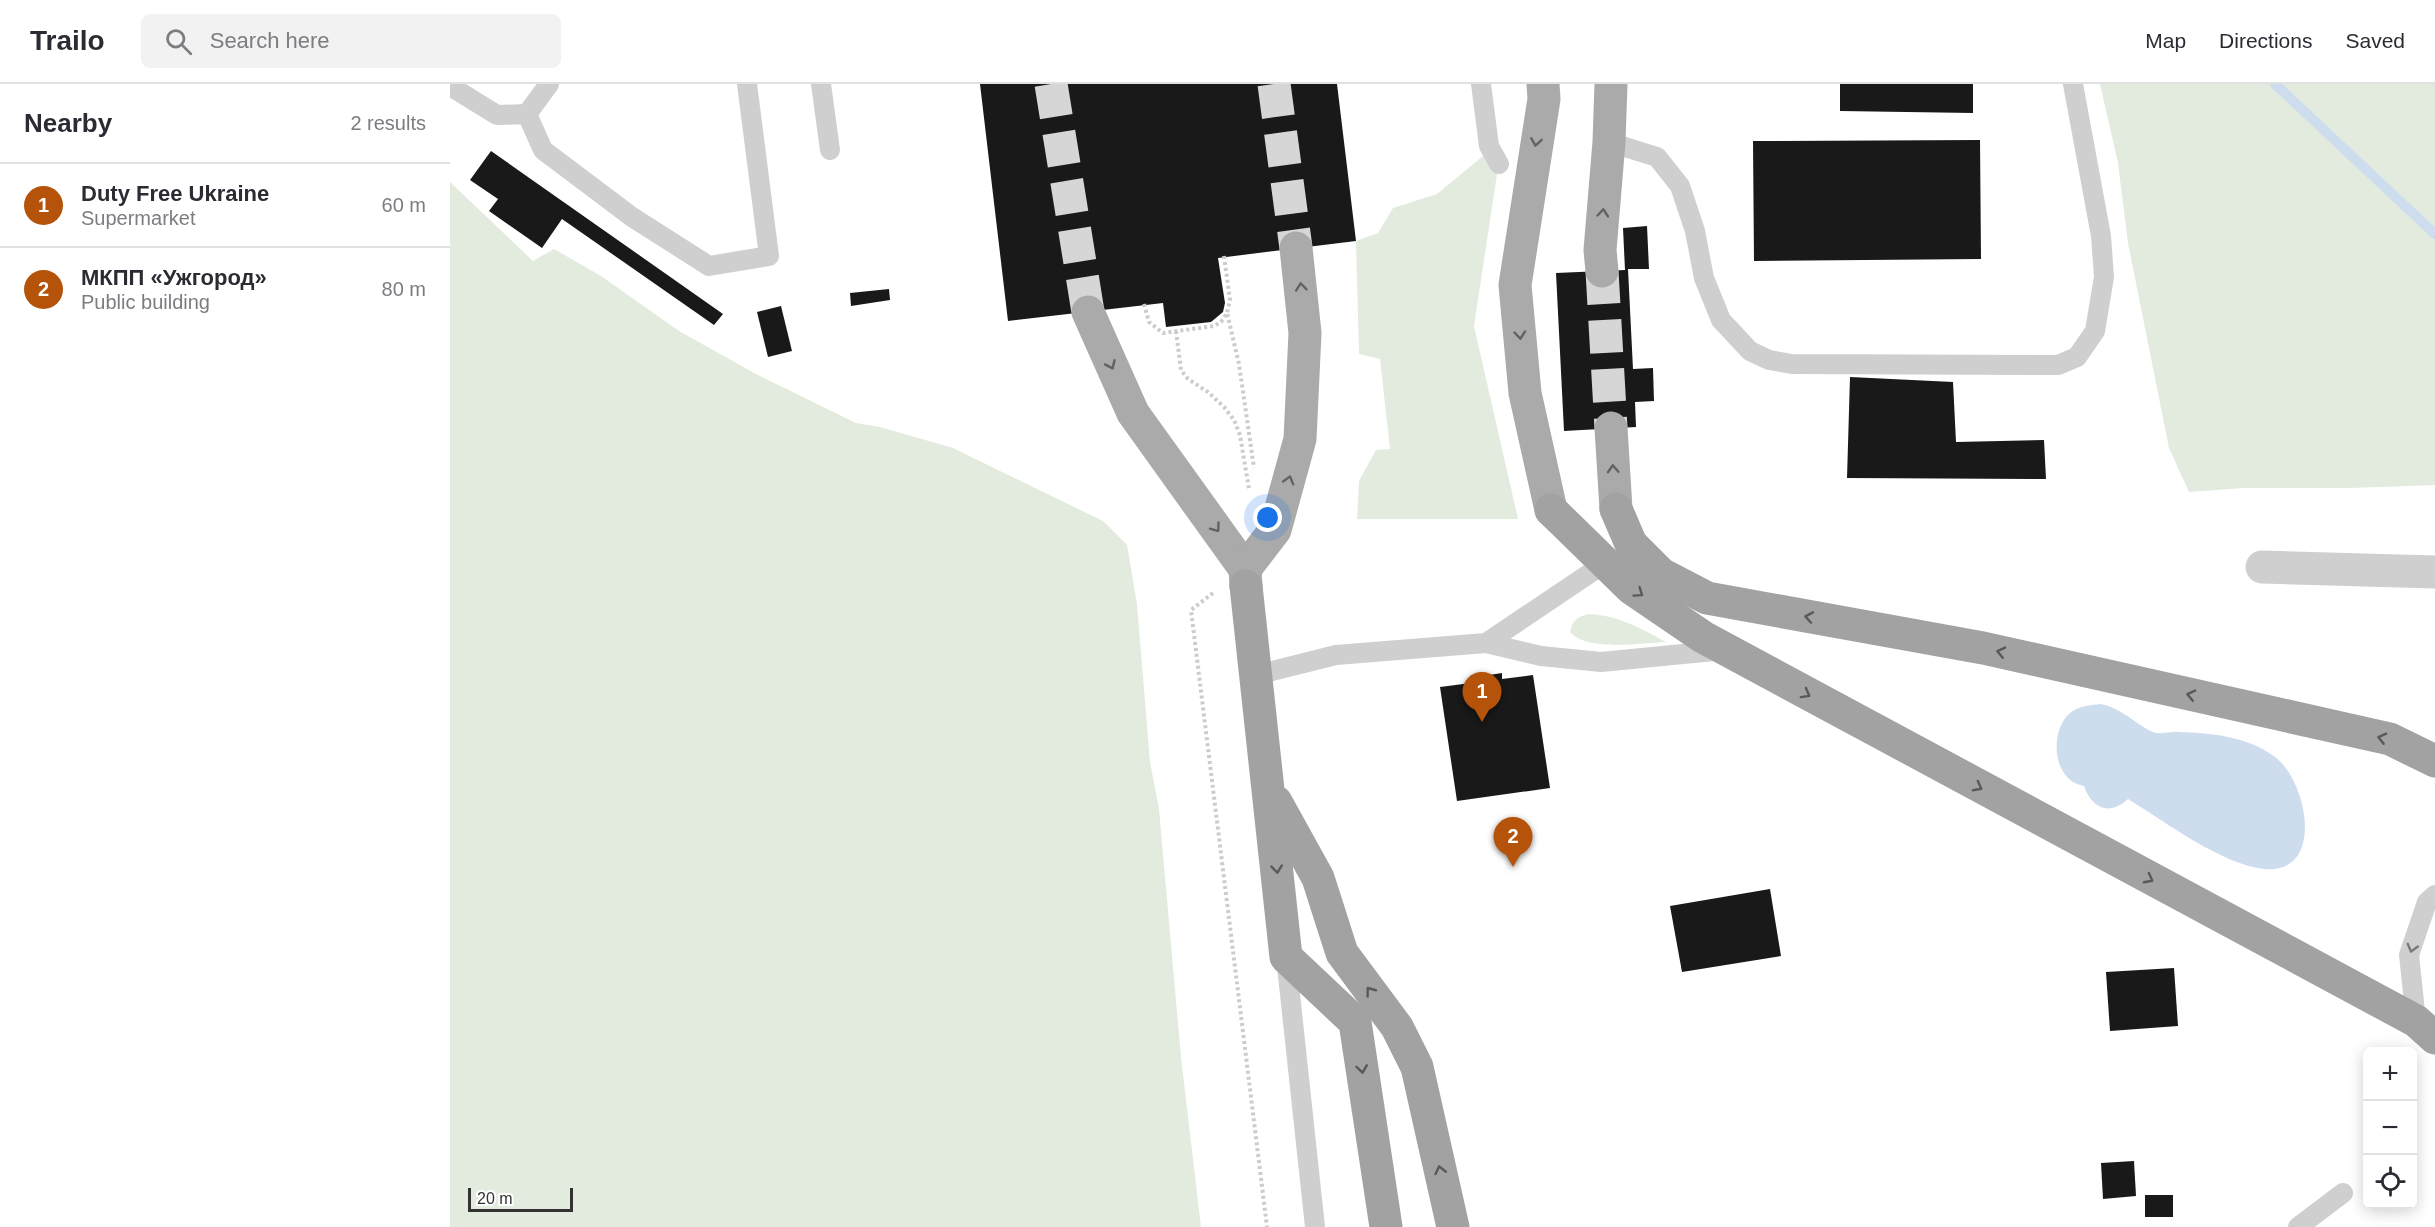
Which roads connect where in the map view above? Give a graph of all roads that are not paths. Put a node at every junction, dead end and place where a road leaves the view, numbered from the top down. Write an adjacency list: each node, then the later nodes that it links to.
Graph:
1 (549, 84): 9 (lane)
2 (747, 84): 9 (lane)
3 (821, 84): 11 (lane)
4 (1481, 84): 12 (lane)
5 (1543, 84): 18 (main road, one-way to 18)
6 (1611, 84): 10 (main road)
7 (2073, 84): 10 (lane)
8 (450, 86): 9 (lane)
9 (527, 114)
10 (1609, 142): 14 (main road, one-way to 10)
11 (830, 150)
12 (1498, 164)
13 (1296, 248): 22 (main road, one-way to 13)
14 (1602, 271)
15 (1088, 312): 22 (main road, one-way to 22)
16 (1611, 428): 17 (main road, one-way to 16)
17 (1616, 509): 26 (highway, one-way to 17)
18 (1551, 510): 19 (highway)
19 (1605, 563): 23 (lane); 24 (highway, one-way to 24)
20 (2262, 567): 21 (street)
21 (2435, 572)
22 (1246, 577): 25 (highway)
23 (1486, 643): 24 (lane); 25 (lane)
24 (1727, 650): 30 (highway, one-way to 30)
25 (1256, 675): 27 (highway)
26 (2435, 761)
27 (1269, 790): 29 (highway, one-way to 29); 34 (highway, one-way to 27)
28 (2435, 895): 30 (lane, one-way to 30)
29 (1286, 957): 32 (lane); 33 (highway, one-way to 33)
30 (2426, 1030)
31 (2343, 1193): 35 (lane)
32 (1316, 1227)
33 (1386, 1227)
34 (1453, 1227)
35 (2298, 1227)

